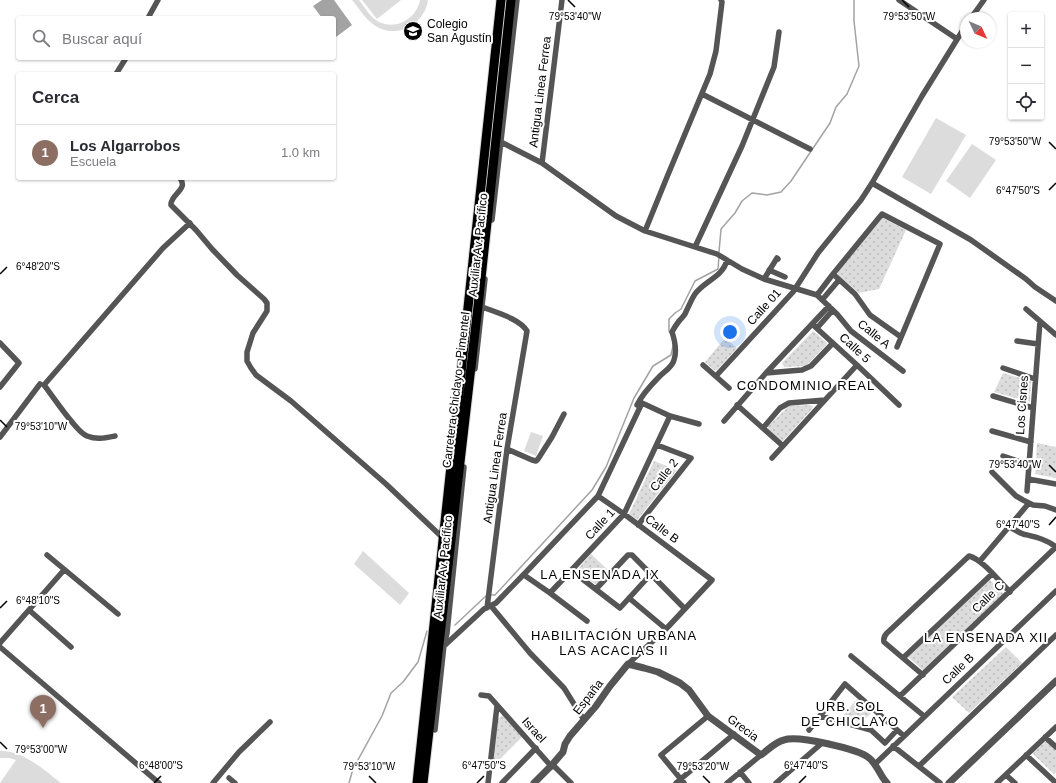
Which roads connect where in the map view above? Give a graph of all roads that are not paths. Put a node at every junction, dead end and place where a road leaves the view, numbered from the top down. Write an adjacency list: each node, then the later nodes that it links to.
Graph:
1 (158, 0): 10 (street)
2 (501, 0): 14 (main road, Carretera Chiclayo - Pimentel)
3 (510, 0): 14 (main road, Carretera Chiclayo - Pimentel)
4 (517, 0): 19 (street)
5 (562, 0): 21 (street, Antigua Linea Ferrea)
6 (721, 0): 17 (street)
7 (899, 0): 13 (street)
8 (984, 0): 9 (street)
9 (975, 12)
10 (149, 16)
11 (779, 32): 18 (street)
12 (960, 34): 13 (street, Calle 01)
13 (957, 39): 23 (street, Calle 01)
14 (500, 50): 19 (main road, Carretera Chiclayo - Pimentel); 92 (main road, Carretera Chiclayo - Pimentel)
15 (125, 60): 16 (street)
16 (117, 72)
17 (702, 94): 18 (street); 25 (street)
18 (752, 120): 20 (street); 26 (street)
19 (498, 140): 21 (street); 38 (main road, Carretera Chiclayo - Pimentel)
20 (810, 149)
21 (542, 163): 25 (street)
22 (181, 180): 24 (street)
23 (872, 183): 34 (street, Calle 01); 37 (street)
24 (190, 224): 73 (street); 92 (street)
25 (645, 231): 26 (street)
26 (695, 247): 27 (street)
27 (725, 259): 32 (street); 63 (street)
28 (778, 259): 29 (street)
29 (770, 270): 31 (street); 32 (street)
30 (832, 274): 33 (street); 35 (street); 45 (street)
31 (785, 277)
32 (764, 279): 34 (street)
33 (840, 280): 36 (street); 45 (street)
34 (796, 288): 35 (street); 56 (street, Calle 01)
35 (817, 295): 36 (street, Calle A)
36 (822, 300): 39 (street, Calle A)
37 (1056, 301)
38 (480, 306): 78 (street, Antigua Linea Ferrea); 92 (main road, Carretera Chiclayo - Pimentel); 117 (street, Auxiliar Av. Pacífico)
39 (831, 308): 42 (street); 43 (street); 54 (street, Calle A)
40 (1026, 309): 41 (street)
41 (1040, 321): 44 (street); 49 (street, Los Cisnes)
42 (812, 324): 43 (street, Calle 5); 55 (street)
43 (817, 328): 48 (street, Calle 5)
44 (1056, 335)
45 (901, 337): 50 (street)
46 (1017, 341): 49 (street)
47 (0, 343): 59 (street)
48 (833, 343): 52 (street, Calle 5); 55 (street)
49 (1038, 344): 57 (street, Los Cisnes)
50 (897, 347)
51 (703, 364): 56 (street)
52 (857, 365): 62 (street); 65 (street, Calle 5)
53 (1003, 368): 57 (street)
54 (903, 371)
55 (766, 373): 64 (street)
56 (716, 376): 60 (street)
57 (1035, 378): 66 (street, Los Cisnes)
58 (40, 384): 74 (street)
59 (0, 387)
60 (729, 388)
61 (992, 396): 66 (street)
62 (825, 400): 71 (street); 77 (street)
63 (638, 405)
64 (737, 405): 69 (street); 71 (street)
65 (899, 405)
66 (1033, 408): 75 (street, Los Cisnes)
67 (564, 414): 78 (street)
68 (670, 416): 70 (street); 76 (street, Calle 1); 86 (street)
69 (724, 421)
70 (699, 424)
71 (762, 428): 77 (street)
72 (992, 431): 75 (street)
73 (115, 436)
74 (0, 437)
75 (1031, 442): 81 (street, Los Cisnes)
76 (657, 445): 89 (street, Calle 1); 90 (street, Calle 2)
77 (783, 446): 80 (street)
78 (507, 449): 107 (street, Antigua Linea Ferrea)
79 (1003, 456): 81 (street)
80 (772, 458)
81 (1029, 465): 83 (street, Los Cisnes)
82 (992, 472): 87 (street)
83 (1028, 479): 84 (street); 85 (street, Los Cisnes)
84 (1056, 484)
85 (1027, 491)
86 (598, 496): 89 (street, Calle B); 100 (street)
87 (1029, 503): 88 (street); 91 (street)
88 (1056, 510)
89 (624, 514): 90 (street, Calle B); 97 (street, Calle 1)
90 (638, 524): 101 (street, Calle B)
91 (1009, 527): 93 (street); 95 (street)
92 (447, 539): 117 (main road, Carretera Chiclayo - Pimentel); 156 (main road, Carretera Chiclayo - Pimentel)
93 (1056, 547): 104 (street, Calle C)
94 (47, 555): 96 (street)
95 (980, 561): 99 (street); 119 (street)
96 (64, 570): 109 (street); 110 (street)
97 (572, 571): 102 (street); 105 (street, Calle 1)
98 (651, 574): 102 (street); 106 (street); 108 (street)
99 (992, 574): 104 (street); 119 (street)
100 (524, 575): 105 (street); 107 (street)
101 (712, 580): 108 (street, España)
102 (596, 589): 106 (street)
103 (1056, 591): 128 (street, Calle B)
104 (1010, 592): 121 (street, Calle C)
105 (550, 593): 111 (street)
106 (629, 598): 112 (street)
107 (489, 607): 117 (street); 129 (street)
108 (685, 609): 112 (street, España)
109 (29, 610): 114 (street); 115 (street)
110 (118, 614)
111 (587, 622)
112 (666, 629): 120 (street, España)
113 (1056, 635): 146 (street)
114 (0, 643)
115 (71, 647)
116 (0, 648): 153 (street)
117 (441, 648): 132 (street, Auxiliar Av. Pacífico); 150 (main road, Carretera Chiclayo - Pimentel)
118 (851, 656): 124 (street)
119 (903, 658): 121 (street)
120 (628, 664): 126 (street); 129 (street, España)
121 (923, 675): 124 (street, Calle C)
122 (1056, 682): 166 (street)
123 (481, 695): 125 (street, Israel)
124 (900, 696): 128 (street)
125 (497, 706): 140 (street, Israel); 157 (street)
126 (708, 716): 135 (street, Grecia); 152 (street)
127 (820, 716): 133 (street); 134 (street); 134 (street)
128 (924, 716): 136 (street, Calle B)
129 (584, 720): 145 (street, España)
130 (270, 722): 154 (street)
131 (1056, 727): 137 (street)
132 (435, 730): 150 (main road)
133 (809, 730)
134 (897, 730): 136 (street)
135 (734, 734): 142 (street, Grecia); 152 (street)
136 (904, 736): 139 (street, Calle B)
137 (1045, 737): 141 (street); 143 (street)
138 (822, 743): 142 (street, Grecia); 144 (street, Grecia); 163 (street)
139 (893, 746): 144 (street, Calle B); 146 (street)
140 (536, 748): 145 (street, Israel); 158 (street)
141 (1056, 748)
142 (761, 755): 147 (street)
143 (1026, 755): 148 (street); 151 (street)
144 (875, 764): 164 (street, Grecia)
145 (552, 766): 159 (street, España); 160 (street, Israel)
146 (919, 766): 165 (street)
147 (740, 772): 161 (street); 162 (street)
148 (1006, 775): 167 (street); 168 (street)
149 (229, 778): 155 (street)
150 (424, 780)
151 (1054, 781)
152 (680, 782)
153 (159, 783)
154 (213, 783)
155 (235, 783)
156 (417, 783)
157 (488, 783)
158 (502, 783)
159 (534, 783)
160 (571, 783)
161 (727, 783)
162 (749, 783)
163 (776, 783)
164 (887, 783)
165 (940, 783)
166 (949, 783)
167 (997, 783)
168 (1015, 783)

